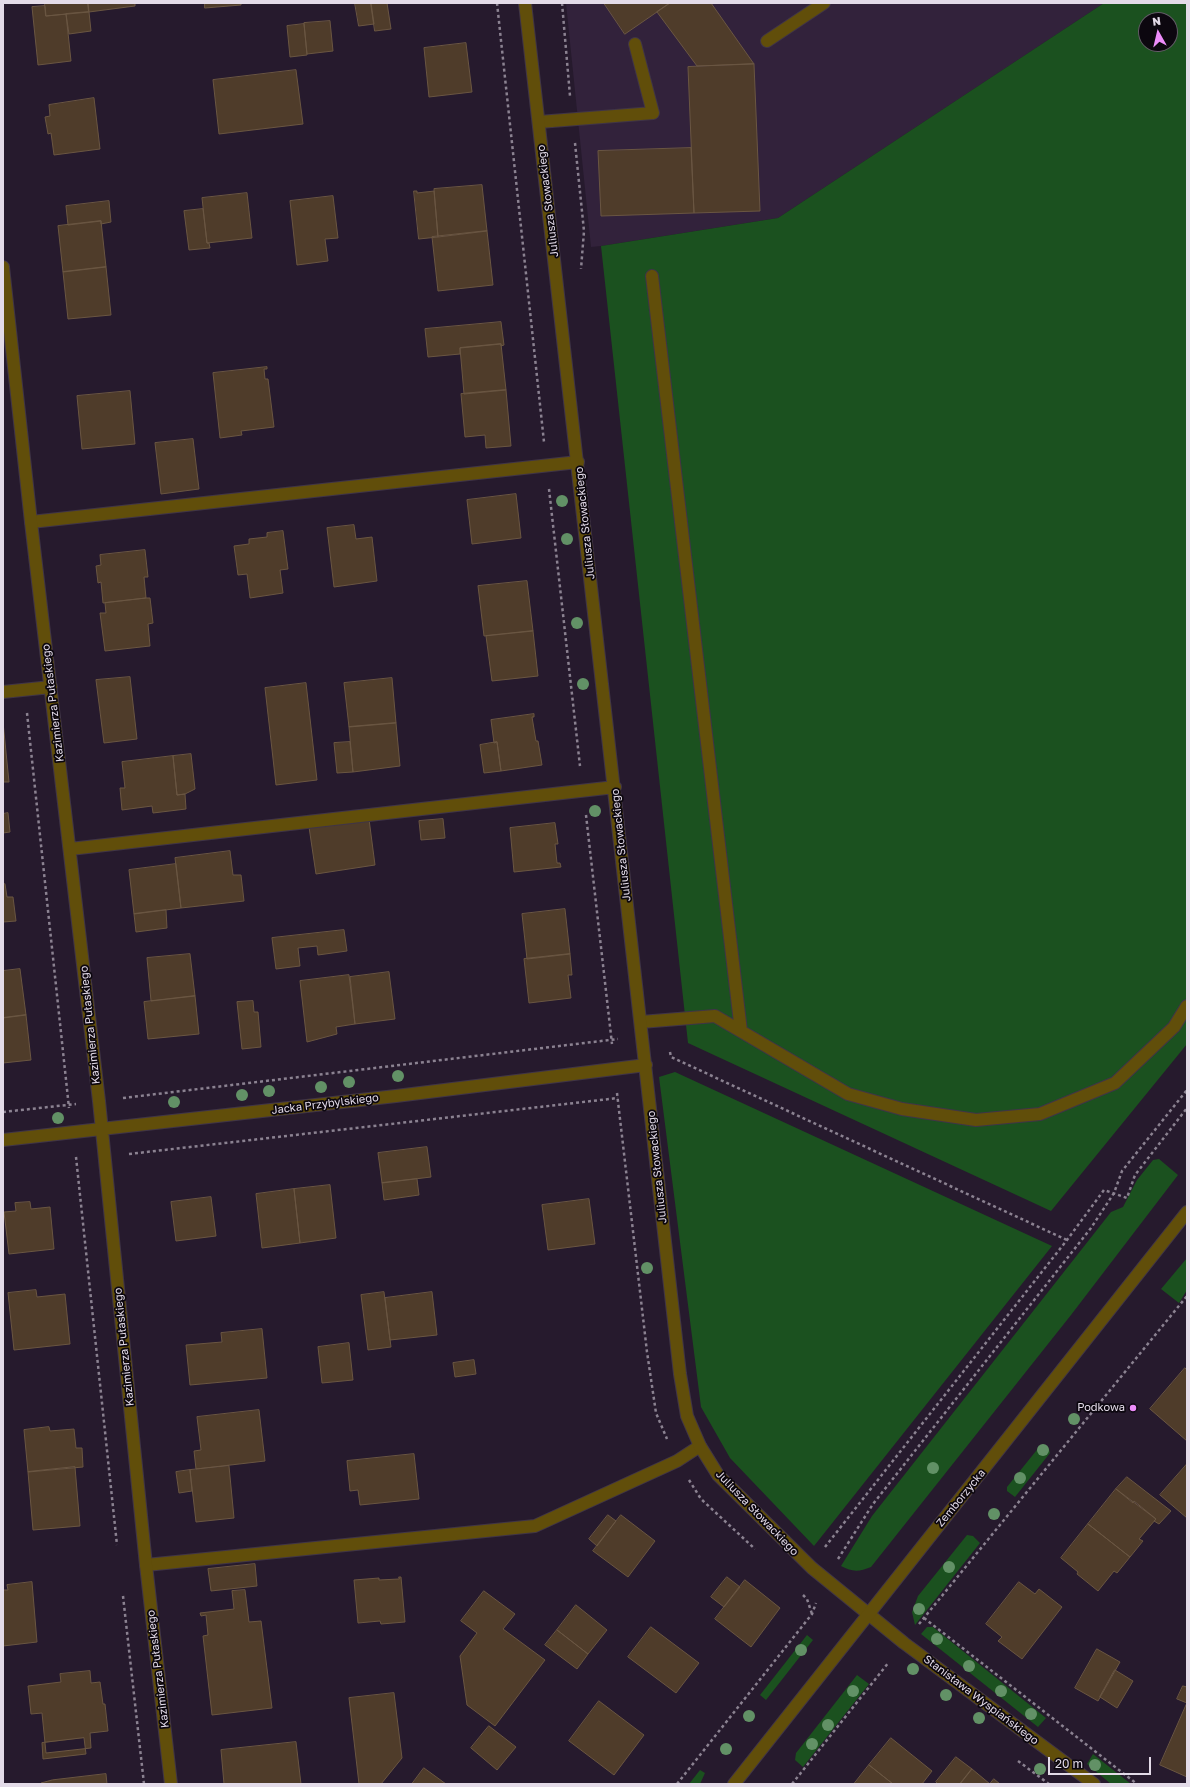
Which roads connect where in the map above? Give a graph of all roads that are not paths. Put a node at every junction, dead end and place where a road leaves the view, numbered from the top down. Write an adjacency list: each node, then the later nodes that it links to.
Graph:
1 (525, 3): 5 (street, Juliusza Słowackiego)
2 (824, 3): 3 (street)
3 (767, 41)
4 (635, 44): 5 (street)
5 (539, 122): 8 (street, Juliusza Słowackiego)
6 (3, 267): 9 (street, Kazimierza Pułaskiego)
7 (652, 276): 16 (street)
8 (578, 462): 9 (street); 12 (street, Juliusza Słowackiego)
9 (31, 522): 10 (street, Kazimierza Pułaskiego)
10 (51, 687): 11 (street); 13 (street, Kazimierza Pułaskiego)
11 (3, 692)
12 (615, 787): 13 (street); 15 (street, Juliusza Słowackiego)
13 (70, 849): 18 (street, Kazimierza Pułaskiego)
14 (1187, 1006): 16 (street)
15 (641, 1022): 16 (street); 17 (street, Juliusza Słowackiego)
16 (741, 1031)
17 (646, 1065): 18 (street, Jacka Przybylskiego); 21 (street, Juliusza Słowackiego)
18 (102, 1130): 19 (street, Jacka Przybylskiego); 22 (street, Kazimierza Pułaskiego)
19 (3, 1140)
20 (1187, 1212): 23 (street, Zemborzycka)
21 (700, 1446): 22 (street); 23 (street, Juliusza Słowackiego)
22 (146, 1565): 24 (street, Kazimierza Pułaskiego)
23 (868, 1614): 25 (street, Zemborzycka); 26 (street, Stanisława Wyspiańskiego)
24 (171, 1784)
25 (734, 1784)
26 (1094, 1784)

